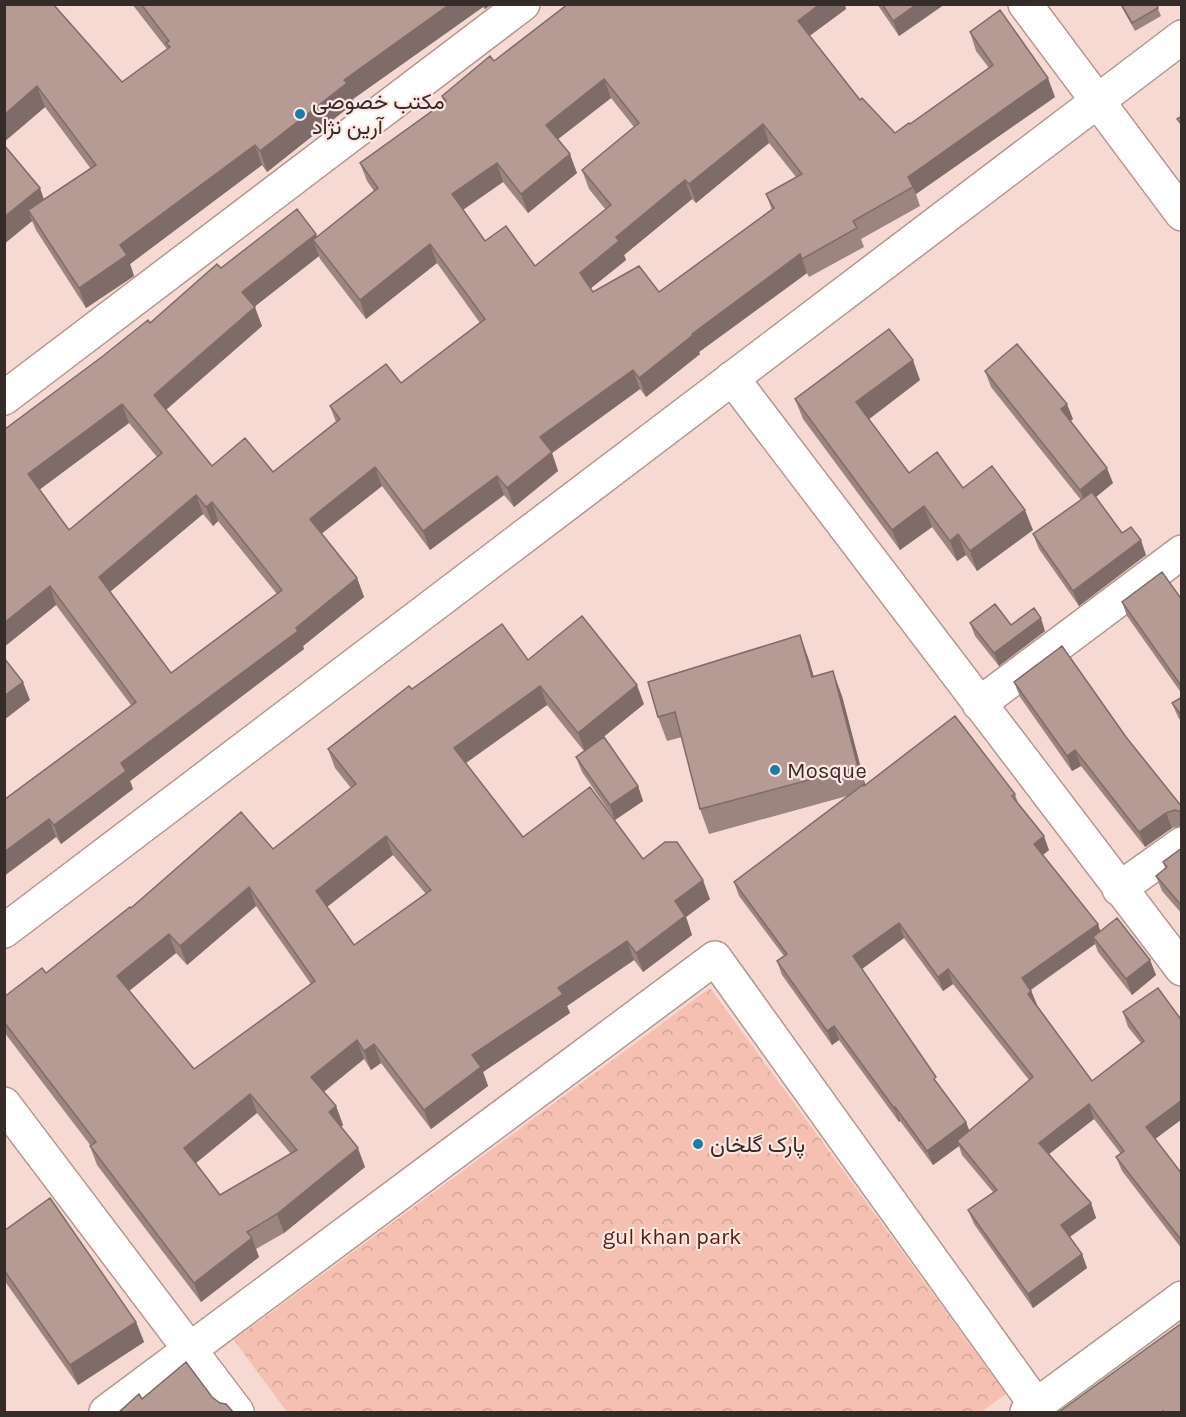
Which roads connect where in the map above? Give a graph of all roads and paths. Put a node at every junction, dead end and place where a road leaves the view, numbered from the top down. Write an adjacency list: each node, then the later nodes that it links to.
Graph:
1 (523, 4): 7 (street)
2 (1025, 4): 4 (street)
3 (1182, 37): 4 (street)
4 (1096, 100): 5 (street); 6 (street)
5 (1182, 214)
6 (732, 378): 9 (street); 12 (street)
7 (4, 398)
8 (1182, 552): 9 (street)
9 (979, 704): 11 (street)
10 (1182, 844): 11 (street)
11 (1119, 889): 13 (street)
12 (4, 931)
13 (1182, 969)
14 (4, 1104): 16 (street)
15 (1182, 1298): 17 (street)
16 (190, 1350): 17 (street); 18 (street); 19 (street)
17 (1032, 1409)
18 (106, 1413)
19 (237, 1413)

